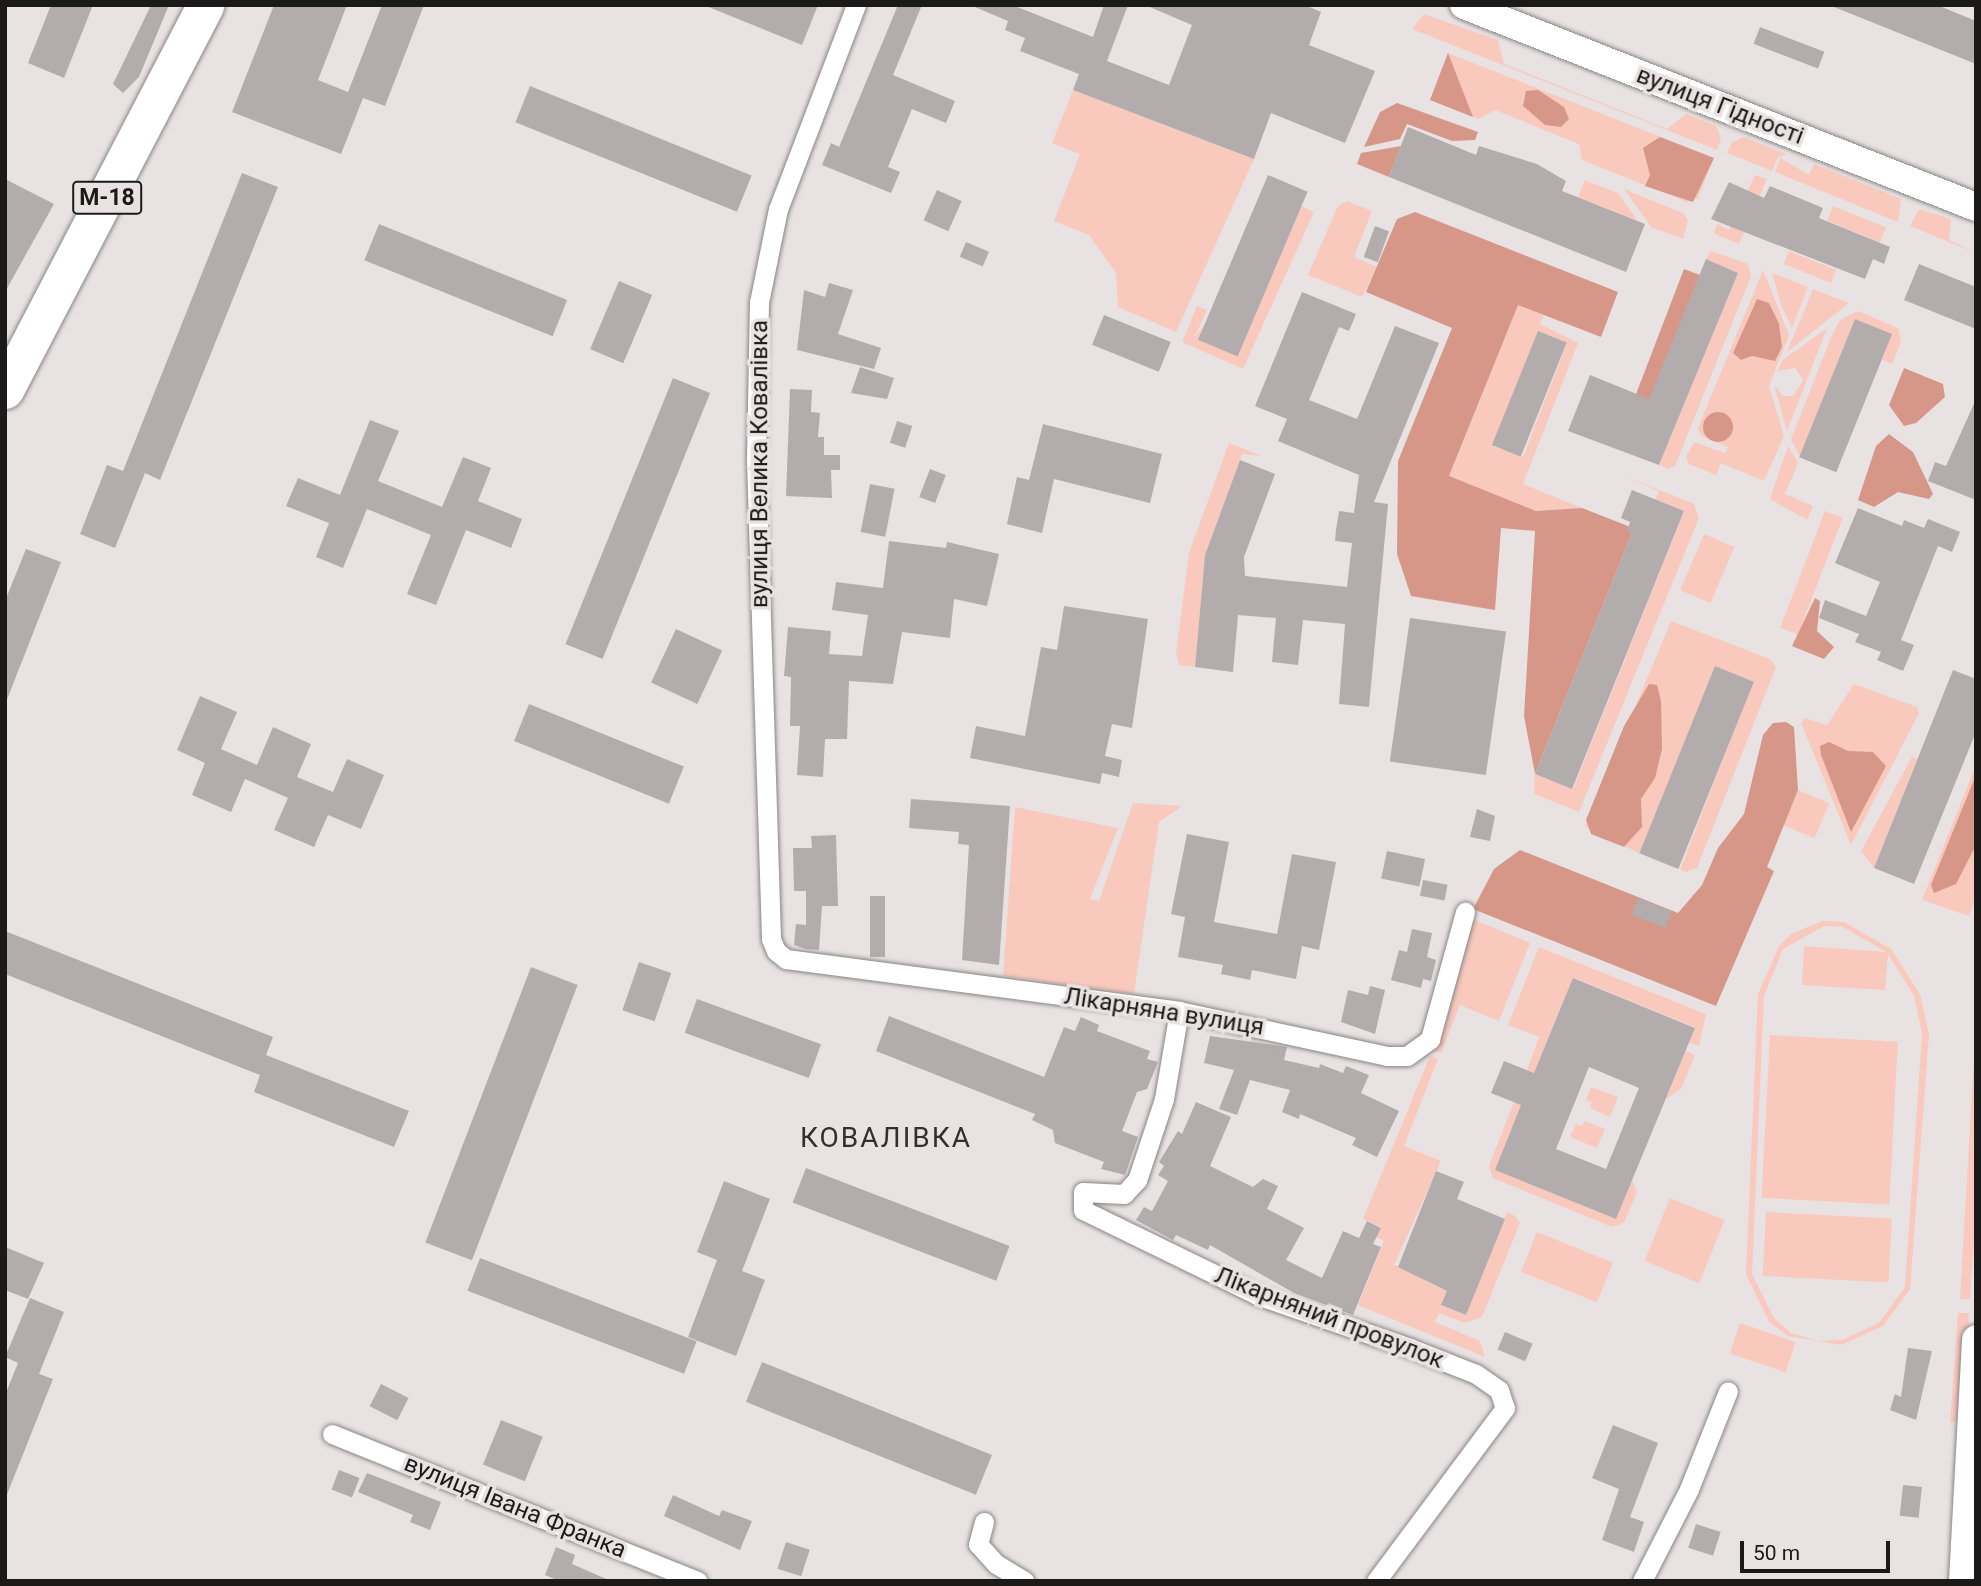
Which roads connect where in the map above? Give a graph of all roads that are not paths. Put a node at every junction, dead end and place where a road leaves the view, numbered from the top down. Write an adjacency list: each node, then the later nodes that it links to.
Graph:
1 (205, 5): 5 (highway, М-18)
2 (856, 5): 7 (street, вулиця Велика Ковалівка)
3 (1464, 5): 4 (main road, вулиця Гідності)
4 (1976, 207)
5 (5, 390)
6 (1465, 912): 8 (street, Лікарняна вулиця)
7 (771, 939): 8 (street, Лікарняна вулиця)
8 (1179, 1011): 15 (street, Лікарняний провулок)
9 (1976, 1339): 17 (main road)
10 (1728, 1391): 16 (street)
11 (332, 1434): 13 (street, вулиця Івана Франка)
12 (984, 1522): 14 (street)
13 (698, 1581)
14 (1024, 1581)
15 (1376, 1581)
16 (1642, 1581)
17 (1964, 1581)

